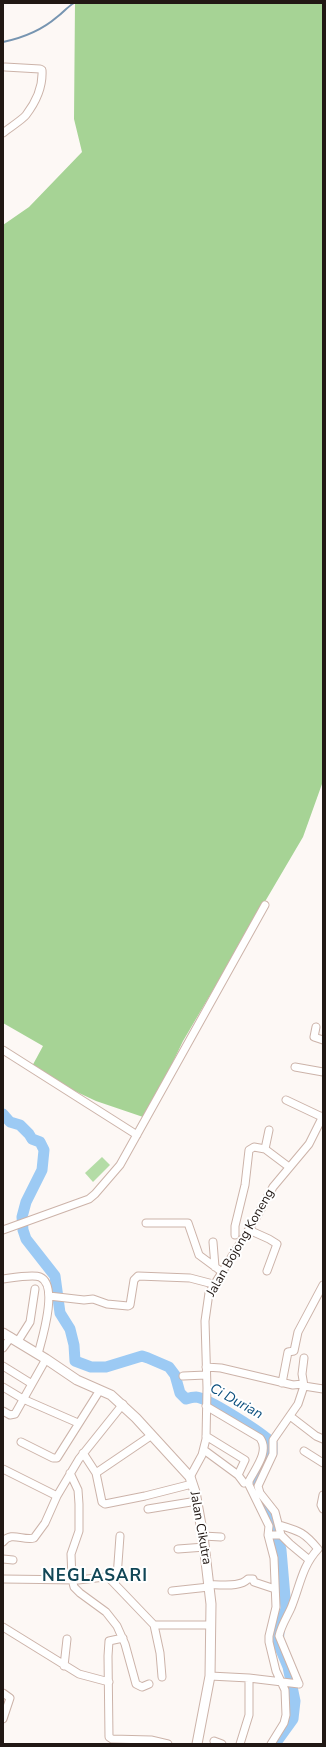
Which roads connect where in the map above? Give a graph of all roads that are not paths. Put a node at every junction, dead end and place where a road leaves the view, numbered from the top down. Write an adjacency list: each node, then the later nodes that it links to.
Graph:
1 (5, 67): 2 (street)
2 (3, 133)
3 (264, 905): 13 (street)
4 (316, 1027): 5 (street)
5 (323, 1040)
6 (3, 1050): 13 (street)
7 (294, 1067): 8 (street)
8 (323, 1072)
9 (286, 1100): 10 (street)
10 (323, 1117): 12 (street, Jalan Bojong Koneng)
11 (269, 1130): 14 (street)
12 (320, 1131): 15 (street, Jalan Bojong Koneng)
13 (137, 1134): 17 (street)
14 (265, 1149): 15 (street); 19 (street)
15 (289, 1166): 18 (street, Jalan Bojong Koneng)
16 (146, 1223): 21 (street)
17 (6, 1229)
18 (248, 1230): 22 (street); 23 (street, Jalan Bojong Koneng)
19 (235, 1235)
20 (213, 1242): 21 (street)
21 (214, 1267): 23 (street)
22 (267, 1271)
23 (222, 1272): 25 (street, Jalan Bojong Koneng)
24 (3, 1279): 28 (street)
25 (214, 1284): 28 (street); 34 (street, Jalan Bojong Koneng)
26 (323, 1285): 37 (street)
27 (35, 1289): 29 (street)
28 (51, 1296): 31 (street)
29 (10, 1337): 30 (street); 31 (main road, Jalan Cikutra)
30 (3, 1348)
31 (42, 1356): 38 (street); 42 (main road, Jalan Cikutra)
32 (304, 1358): 39 (street)
33 (3, 1366): 38 (street)
34 (206, 1367): 36 (street, Jalan Bojong Koneng); 37 (street)
35 (183, 1376): 36 (street)
36 (206, 1376): 45 (street, Jalan Bojong Koneng)
37 (282, 1383): 39 (street)
38 (32, 1384): 43 (street)
39 (303, 1385): 41 (street); 47 (street)
40 (3, 1387): 43 (street)
41 (323, 1389)
42 (100, 1390): 44 (main road, Jalan Cikutra); 48 (street)
43 (23, 1399): 46 (street); 48 (street)
44 (123, 1404): 49 (main road, Jalan Cikutra); 55 (street)
45 (206, 1405): 50 (street, Jalan Bojong Koneng); 69 (street)
46 (3, 1411)
47 (290, 1416): 51 (street); 68 (street)
48 (78, 1424): 52 (street)
49 (152, 1435): 59 (street); 61 (main road, Jalan Cikutra)
50 (206, 1436): 53 (street, Jalan Bojong Koneng); 60 (street)
51 (323, 1439)
52 (21, 1442)
53 (204, 1450): 60 (street); 61 (street, Jalan Bojong Koneng)
54 (304, 1451): 56 (street)
55 (83, 1453): 58 (street); 59 (street)
56 (323, 1462)
57 (3, 1470): 64 (street)
58 (70, 1473): 64 (street); 81 (street)
59 (96, 1473): 61 (street)
60 (238, 1475): 62 (street)
61 (191, 1481): 65 (main road, Jalan Cikutra)
62 (244, 1482)
63 (323, 1495): 66 (street)
64 (57, 1496): 73 (street)
65 (197, 1501): 67 (street); 71 (main road, Jalan Cikutra)
66 (323, 1509)
67 (148, 1510)
68 (279, 1525): 69 (street); 76 (street)
69 (275, 1535): 78 (street); 84 (street)
70 (120, 1536): 82 (street)
71 (203, 1536): 72 (street); 74 (main road, Jalan Cikutra)
72 (221, 1537)
73 (3, 1542)
74 (205, 1547): 75 (street); 83 (main road, Jalan Cikutra)
75 (178, 1549)
76 (321, 1549): 78 (street)
77 (3, 1559): 79 (street)
78 (308, 1559): 96 (street)
79 (13, 1560)
80 (3, 1579): 81 (street)
81 (72, 1579): 82 (street); 89 (street)
82 (114, 1583): 86 (street)
83 (209, 1586): 84 (street); 85 (street); 87 (main road, Jalan Cikutra)
84 (275, 1589): 96 (street)
85 (172, 1591)
86 (154, 1625): 87 (street); 93 (street)
87 (211, 1625): 92 (main road, Jalan Cikutra)
88 (3, 1627): 91 (street)
89 (122, 1638): 95 (street); 97 (street)
90 (67, 1639): 91 (street)
91 (64, 1666): 95 (street)
92 (210, 1676): 94 (street); 103 (main road, Jalan Cikutra)
93 (162, 1677)
94 (249, 1678): 96 (street); 105 (street)
95 (109, 1682): 101 (street)
96 (282, 1682): 106 (street)
97 (149, 1684)
98 (3, 1693): 99 (street)
99 (3, 1719)
100 (214, 1741): 104 (street)
101 (136, 1742): 102 (street)
102 (168, 1744)
103 (197, 1744)
104 (222, 1744)
105 (240, 1744)
106 (271, 1744)

